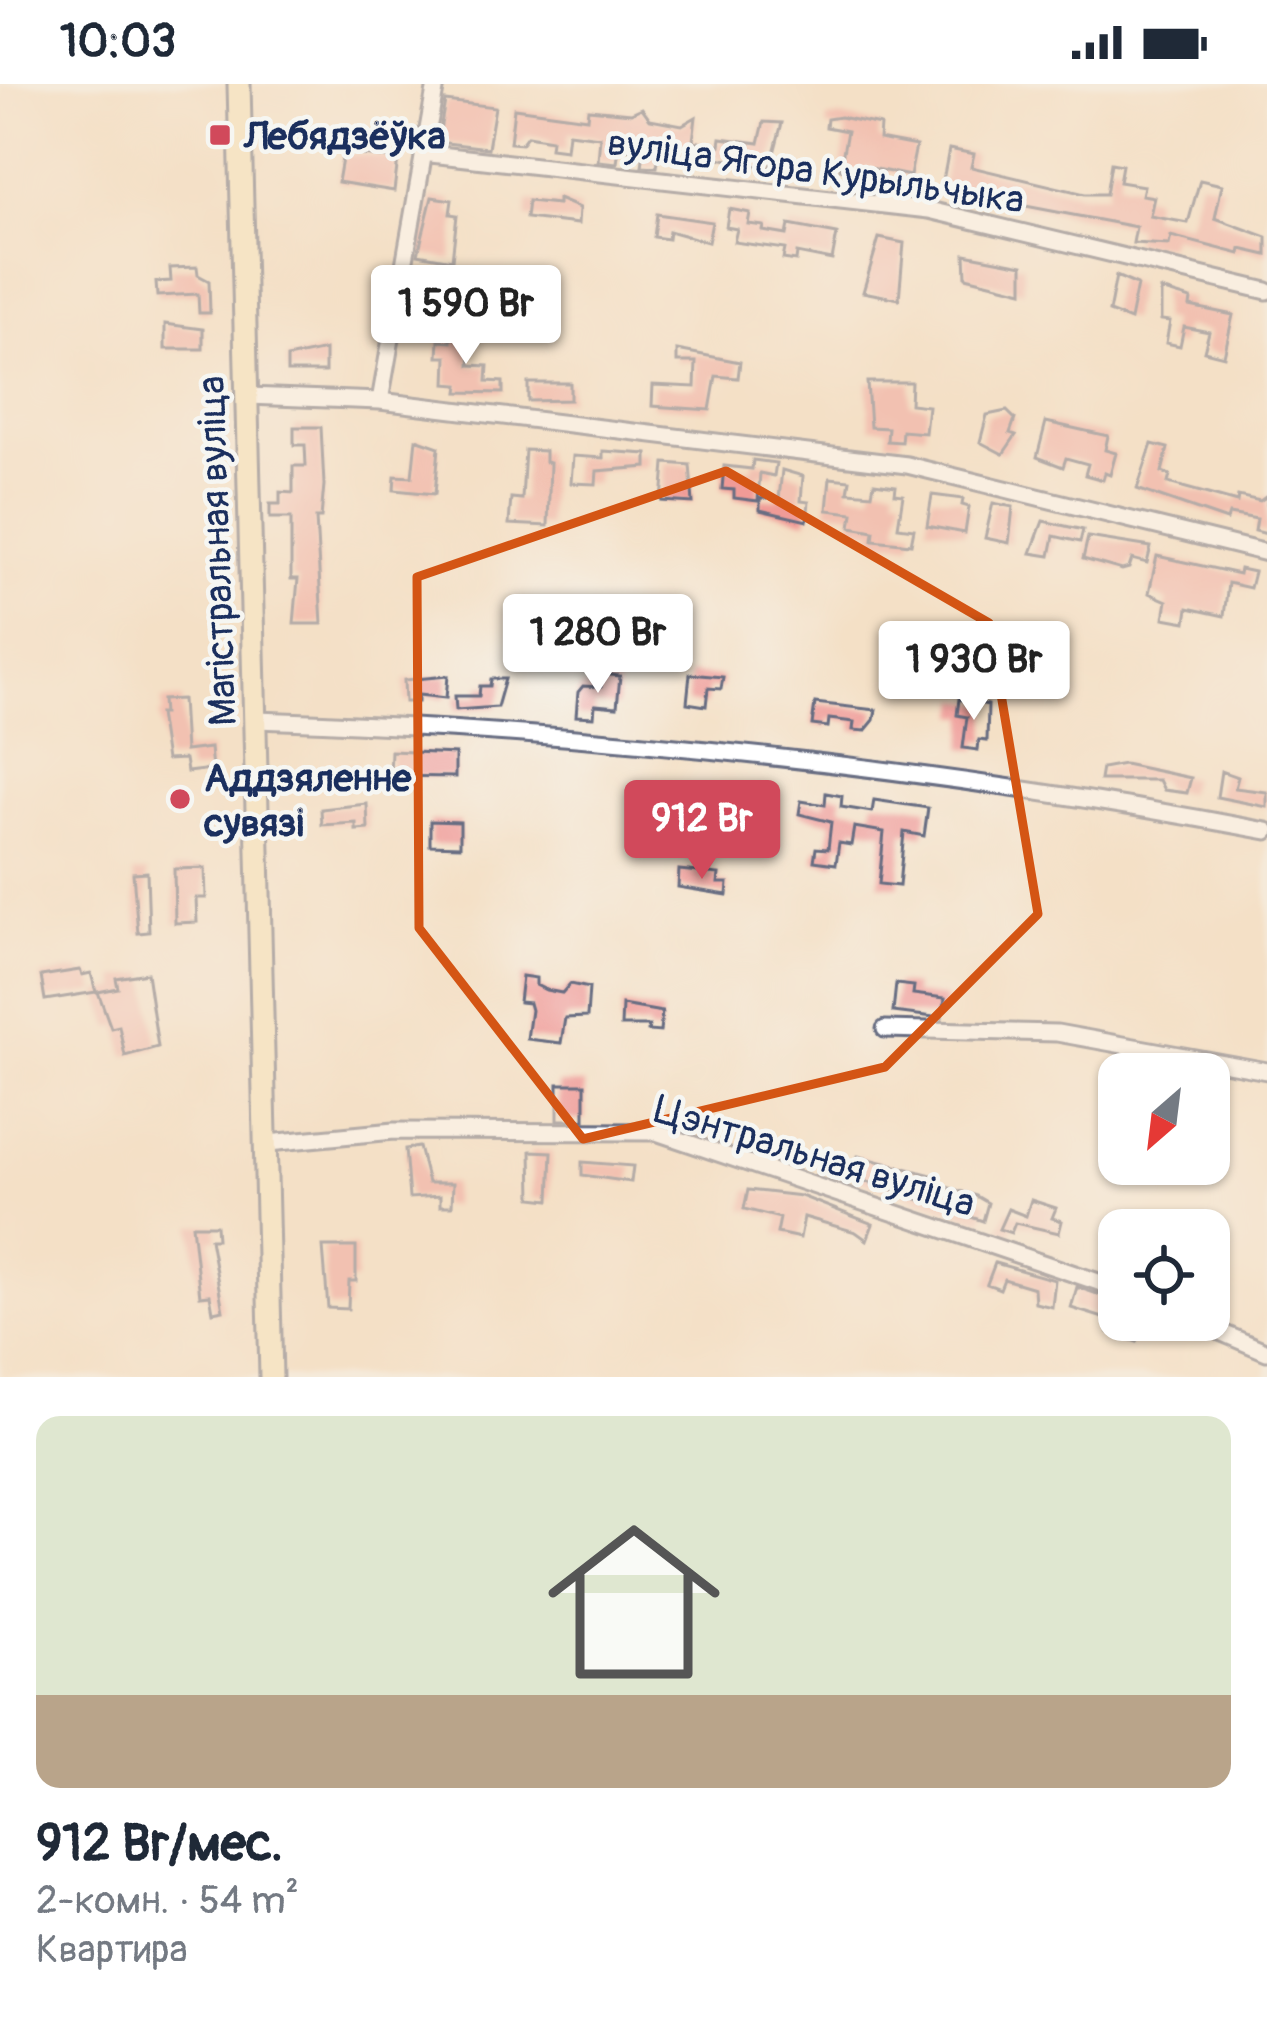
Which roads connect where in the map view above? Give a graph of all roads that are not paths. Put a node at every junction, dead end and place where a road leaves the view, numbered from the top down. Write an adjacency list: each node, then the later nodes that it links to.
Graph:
1 (239, 84): 5 (main road, Магістральная вуліца)
2 (436, 84): 3 (street)
3 (422, 153): 4 (street, вуліца Ягора Курыльчыка); 6 (street)
4 (1267, 291)
5 (248, 396): 6 (street); 8 (main road, Магістральная вуліца)
6 (380, 400): 7 (street)
7 (1267, 553)
8 (256, 720): 9 (street); 12 (main road, Магістральная вуліца)
9 (1267, 831)
10 (886, 1029): 11 (street)
11 (1267, 1071)
12 (268, 1143): 13 (street, Цэнтральная вуліца); 16 (main road, Магістральная вуліца)
13 (1098, 1282)
14 (1230, 1336): 15 (street)
15 (1267, 1352)
16 (271, 1377)

